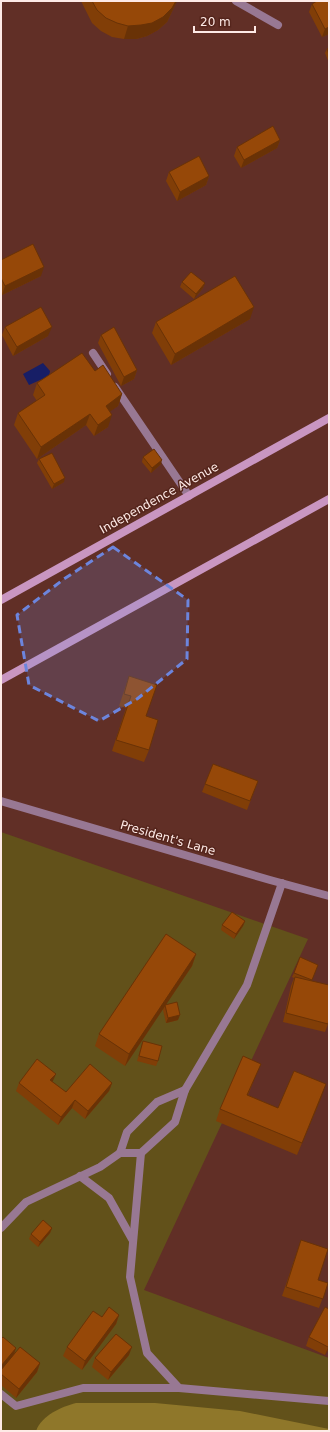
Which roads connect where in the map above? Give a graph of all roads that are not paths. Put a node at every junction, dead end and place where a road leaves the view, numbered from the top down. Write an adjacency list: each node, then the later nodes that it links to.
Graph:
1 (236, 1): 2 (street)
2 (278, 25)
3 (93, 352): 5 (street)
4 (329, 418): 5 (main road, Independence Avenue)
5 (189, 496): 7 (main road, Independence Avenue)
6 (329, 499): 8 (main road)
7 (1, 600)
8 (1, 680)
9 (1, 801): 10 (street, President's Lane)
10 (282, 883): 11 (street, President's Lane); 12 (street)
11 (329, 896)
12 (185, 1090): 13 (street); 14 (street)
13 (120, 1153): 14 (street); 15 (street)
14 (141, 1154): 17 (street)
15 (80, 1176): 16 (street); 17 (street)
16 (1, 1228)
17 (133, 1240): 18 (street)
18 (179, 1388): 19 (street); 20 (street)
19 (1, 1394)
20 (329, 1401)

